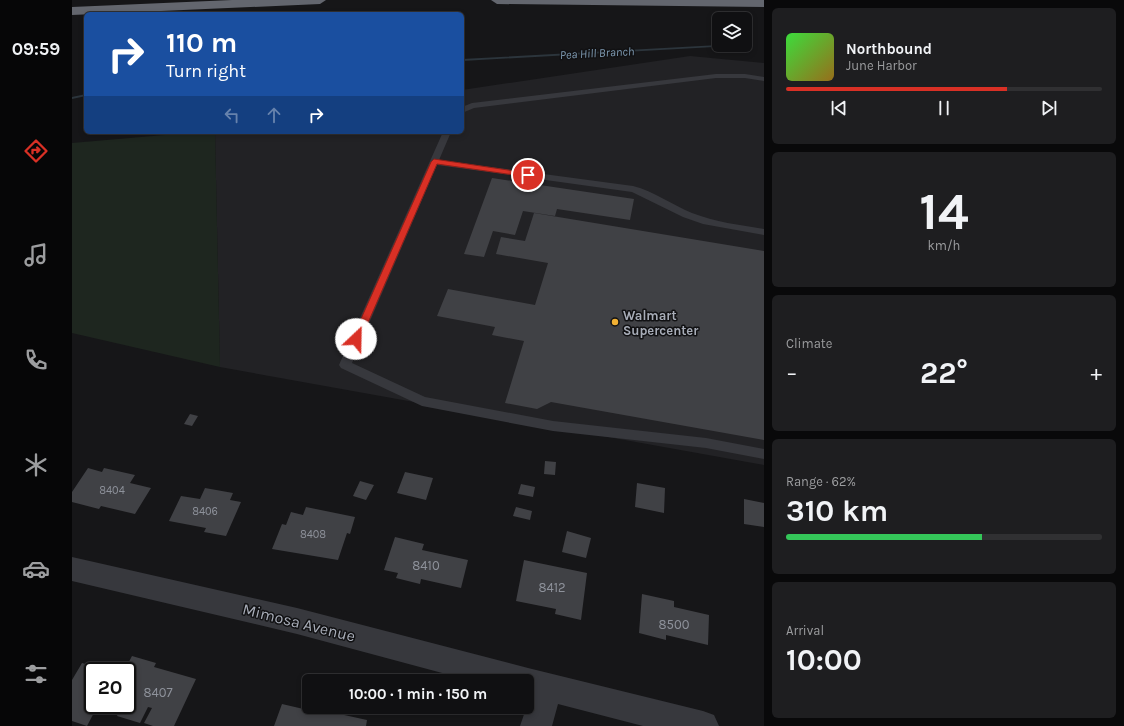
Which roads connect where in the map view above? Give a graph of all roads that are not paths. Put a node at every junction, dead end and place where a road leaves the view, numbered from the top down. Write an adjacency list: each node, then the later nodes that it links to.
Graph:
1 (320, 0): 4 (highway)
2 (497, 0): 3 (highway)
3 (764, 3)
4 (72, 11)
5 (764, 79): 6 (lane)
6 (464, 109)
7 (446, 134): 8 (lane)
8 (434, 162): 9 (lane); 10 (lane)
9 (764, 232)
10 (764, 454)
11 (72, 569): 12 (street, Mimosa Avenue)
12 (499, 674)
13 (534, 683): 16 (street, Mimosa Avenue)
14 (534, 697): 15 (street)
15 (536, 726)
16 (703, 726)

